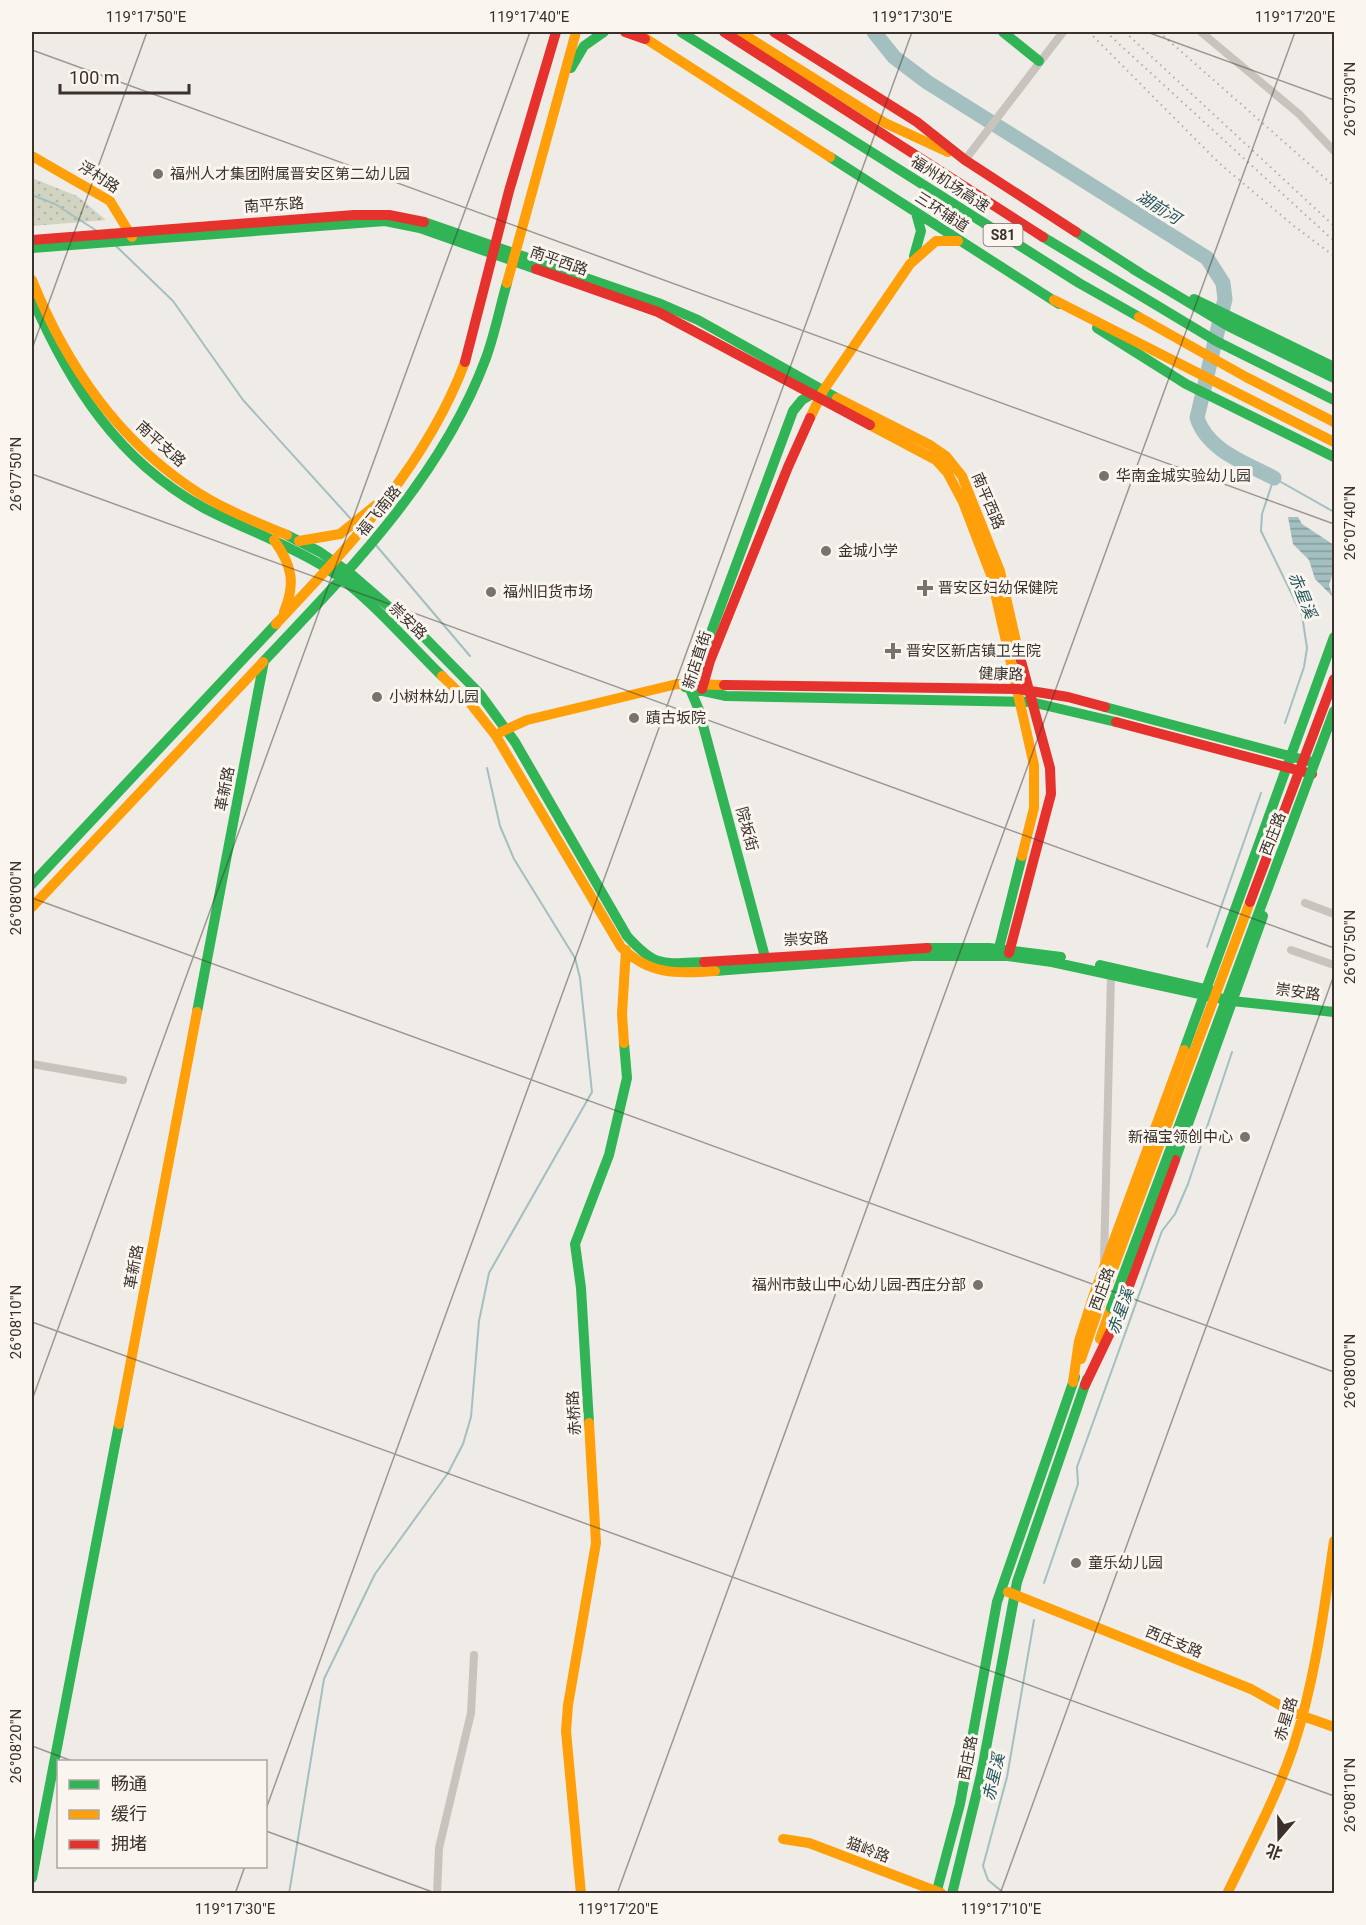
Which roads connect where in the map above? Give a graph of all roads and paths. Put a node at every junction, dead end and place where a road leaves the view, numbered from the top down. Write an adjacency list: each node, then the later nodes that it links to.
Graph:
1 (550, 32): 15 (main road)
2 (556, 32): 15 (main road, 福飞南路)
3 (576, 32): 17 (main road, 福飞南路)
4 (604, 32): 17 (main road)
5 (625, 32): 14 (main road)
6 (635, 32): 14 (main road, 三环辅道)
7 (681, 32): 38 (main road, 福州机场高速 / S81)
8 (724, 32): 37 (main road, 福州机场高速 / S81)
9 (740, 32): 20 (main road)
10 (774, 32): 20 (main road)
11 (1003, 32): 16 (main road)
12 (1063, 32): 16 (street)
13 (1201, 32): 18 (street)
14 (645, 39): 21 (main road, 三环辅道)
15 (552, 46): 27 (main road, 福飞南路)
16 (1039, 61): 20 (street)
17 (556, 106): 28 (main road, 福飞南路)
18 (1335, 151)
19 (32, 156): 22 (main road, 浮村路)
20 (965, 160): 33 (main road)
21 (915, 212): 25 (main road, 三环辅道); 29 (main road)
22 (130, 238): 24 (main road, 南平东路); 24 (main road, 南平东路); 27 (main road, 南平东路)
23 (32, 240): 24 (main road, 南平东路)
24 (82, 240): 26 (main road, 南平东路)
25 (961, 241): 29 (main road); 32 (main road, 三环辅道)
26 (32, 248)
27 (495, 250): 28 (main road, 南平东路); 41 (main road, 福飞南路)
28 (513, 256): 36 (main road, 南平西路); 45 (main road, 福飞南路)
29 (910, 264): 36 (main road, 新店直街)
30 (32, 280): 43 (main road, 南平支路)
31 (32, 298): 42 (main road, 南平支路)
32 (1054, 300): 39 (main road); 40 (main road, 三环辅道)
33 (1232, 323): 34 (main road); 35 (main road)
34 (1335, 367)
35 (1335, 378)
36 (817, 395): 50 (main road, 新店直街); 51 (main road, 新店直街); 52 (main road, 南平西路)
37 (1335, 400)
38 (1335, 422)
39 (1335, 442)
40 (1335, 457)
41 (374, 512): 43 (main road); 44 (main road, 福飞南路)
42 (274, 540): 44 (main road, 南平支路); 46 (main road)
43 (299, 541): 44 (main road, 南平支路)
44 (332, 565): 45 (main road, 崇安路); 46 (main road, 福飞南路)
45 (345, 576): 48 (main road, 福飞南路); 56 (main road, 崇安路); 57 (main road, 崇安路)
46 (278, 625): 61 (main road, 福飞南路)
47 (1335, 637): 58 (main road)
48 (264, 661): 63 (main road, 福飞南路); 88 (main road, 革新路)
49 (1335, 678): 78 (main road, bridge)
50 (690, 686): 51 (main road, 健康路); 54 (main road, 新店直街); 56 (main road, 健康路)
51 (702, 688): 52 (main road, 健康路); 53 (main road, 健康路); 54 (main road, 新店直街)
52 (1022, 689): 53 (main road, 南平西路); 58 (main road, 健康路)
53 (1026, 702): 58 (main road, 健康路); 67 (main road, 南平西路); 67 (main road, 南平西路)
54 (699, 710): 69 (main road, 院坂街)
55 (1335, 710): 59 (main road); 78 (main road, 西庄路, bridge)
56 (507, 729): 57 (main road, 健康路); 65 (main road, 崇安路)
57 (496, 736): 68 (main road, 崇安路)
58 (1288, 762): 59 (main road, 健康路); 60 (main road, 健康路); 72 (main road)
59 (1316, 763): 60 (main road)
60 (1312, 774): 73 (main road)
61 (32, 884)
62 (1305, 903): 64 (street)
63 (32, 907)
64 (1335, 914)
65 (627, 936): 68 (main road, 赤桥路); 69 (main road, 崇安路)
66 (1291, 950): 70 (street)
67 (1004, 952): 68 (main road, 崇安路); 69 (main road, 崇安路); 71 (main road, 崇安路); 72 (main road, 崇安路)
68 (625, 953): 90 (main road, 赤桥路)
69 (765, 957)
70 (1335, 965)
71 (1111, 975): 72 (main road, 崇安路); 77 (street)
72 (1206, 992): 73 (main road, 崇安路); 77 (main road)
73 (1233, 998): 74 (main road, 崇安路); 80 (main road)
74 (1335, 1012)
75 (32, 1064): 76 (street)
76 (123, 1080)
77 (1104, 1267): 79 (main road)
78 (1106, 1306): 79 (main road, 西庄路); 80 (main road, 西庄路)
79 (1073, 1382): 82 (main road, 西庄路)
80 (1085, 1385): 83 (main road, 西庄路)
81 (1335, 1541): 85 (main road, 赤星路)
82 (1000, 1589): 83 (main road, 西庄支路); 91 (main road, 西庄路)
83 (1014, 1594): 85 (main road, 西庄支路); 92 (main road, 西庄路)
84 (474, 1655): 89 (street)
85 (1303, 1716): 86 (main road, 西庄支路); 93 (main road, 赤星路)
86 (1335, 1727)
87 (783, 1839): 91 (main road, 猫岭路)
88 (32, 1878)
89 (437, 1893)
90 (581, 1893)
91 (938, 1893)
92 (952, 1893)
93 (1227, 1893)

